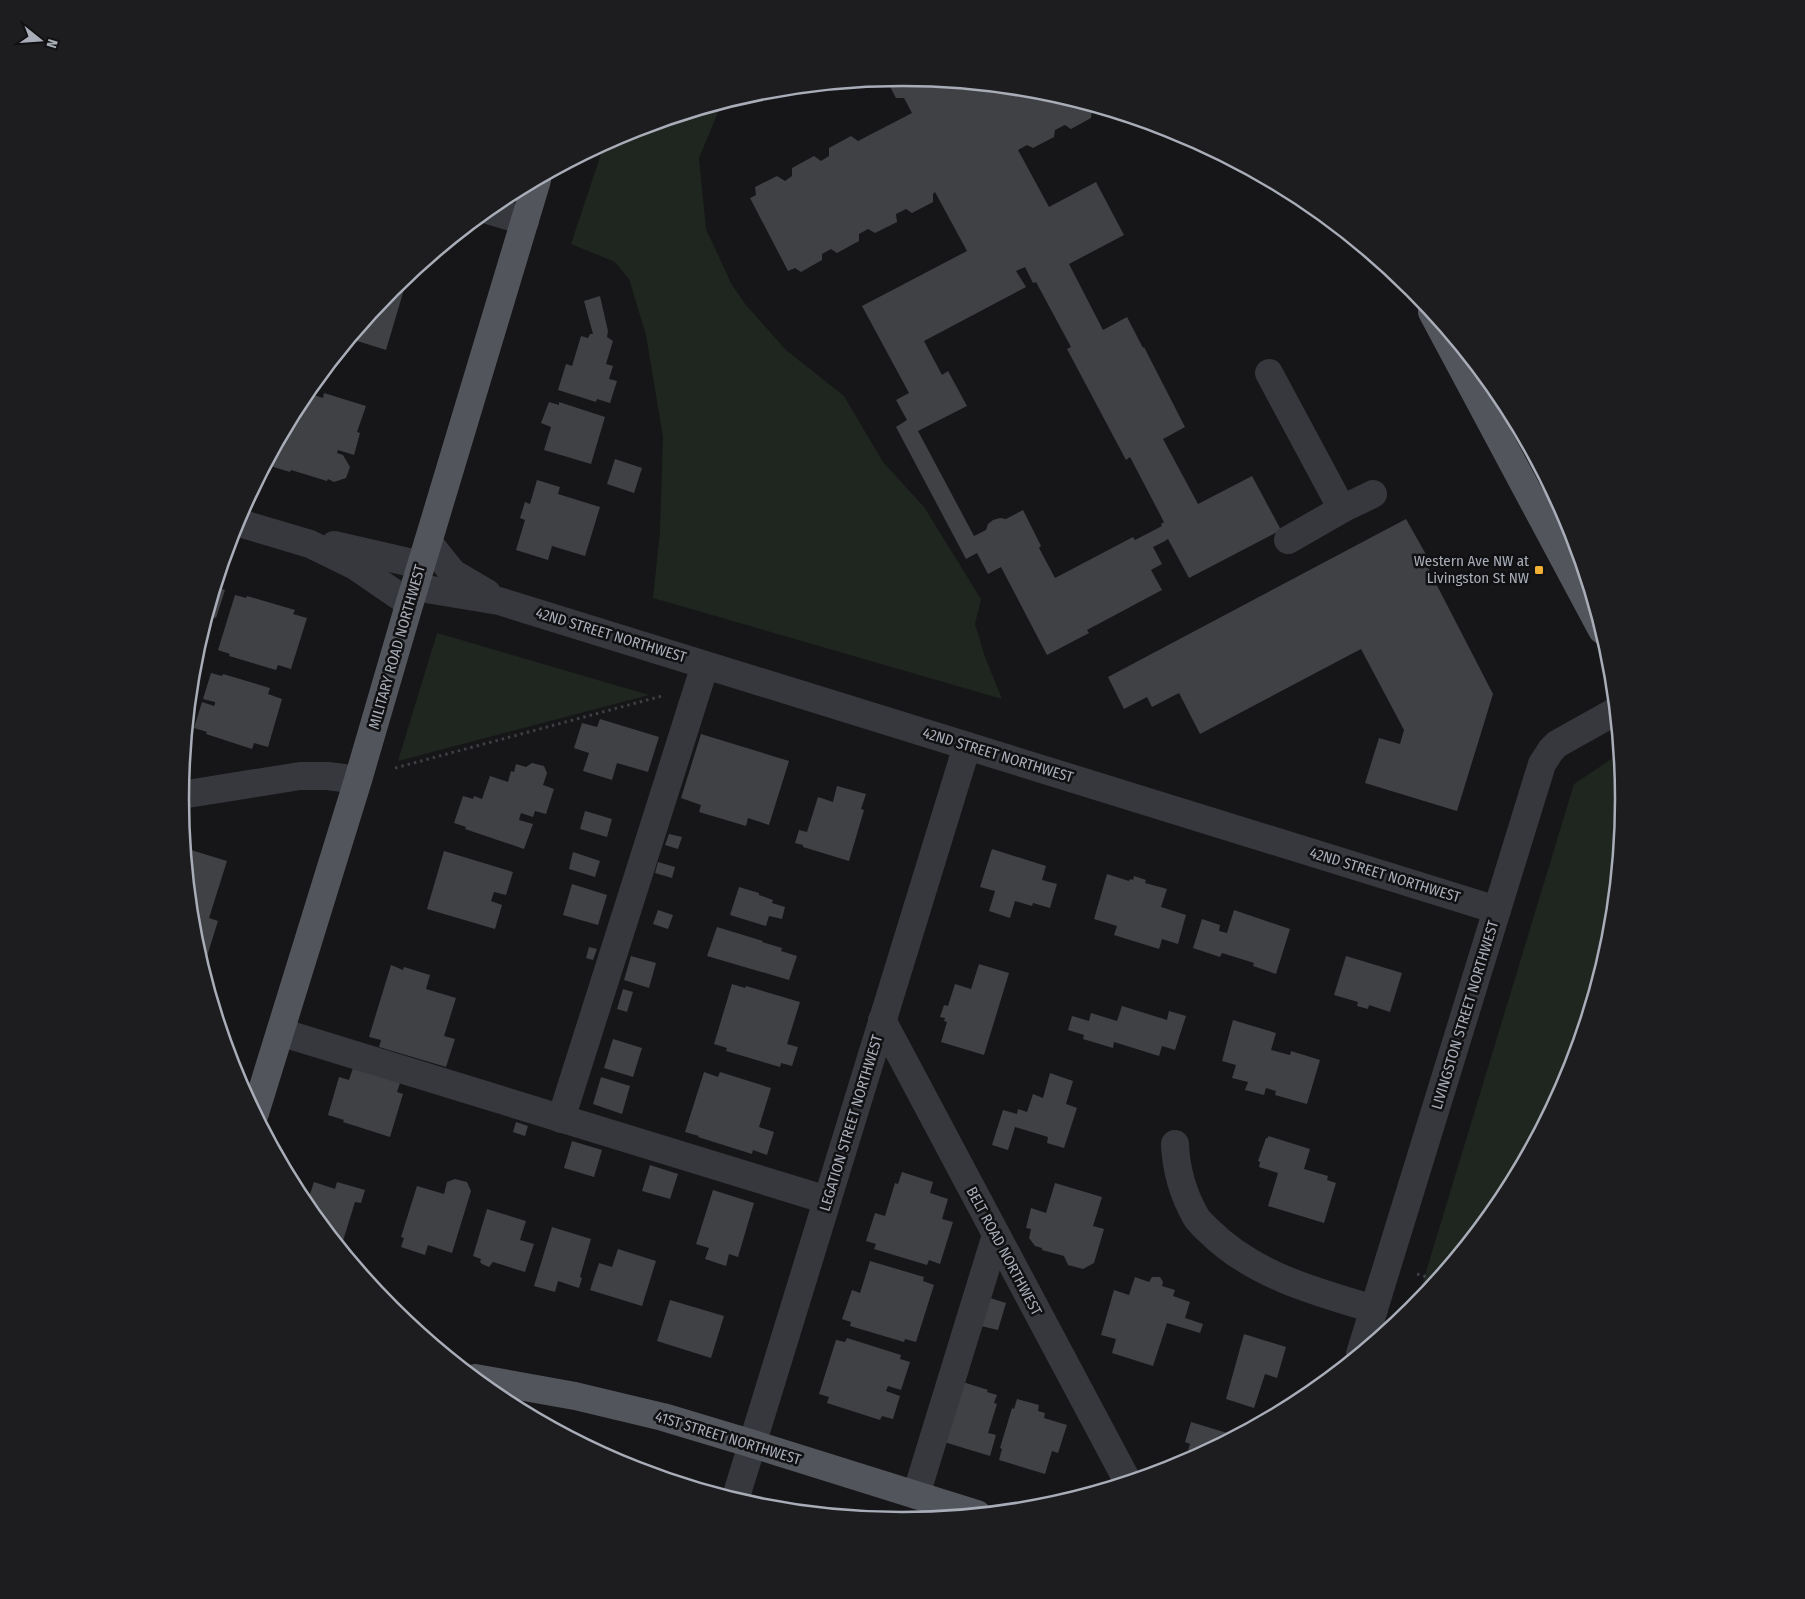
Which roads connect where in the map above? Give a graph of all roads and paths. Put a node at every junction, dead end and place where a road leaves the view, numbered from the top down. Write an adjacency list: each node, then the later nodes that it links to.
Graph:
1 (535, 188): 3 (main road, MILITARY ROAD NORTHWEST)
2 (497, 213): 3 (street)
3 (525, 221): 11 (main road, MILITARY ROAD NORTHWEST)
4 (1445, 337): 13 (main road)
5 (1269, 373): 7 (street)
6 (1373, 494): 7 (street)
7 (1342, 509): 9 (street)
8 (245, 525): 10 (street, 42ND STREET NORTHWEST)
9 (1288, 540)
10 (310, 544): 11 (street, 42ND STREET NORTHWEST); 11 (street, 42ND STREET NORTHWEST)
11 (418, 574): 12 (street, 42ND STREET NORTHWEST); 12 (street, 42ND STREET NORTHWEST); 19 (main road, MILITARY ROAD NORTHWEST)
12 (499, 601): 14 (street, 42ND STREET NORTHWEST)
13 (1587, 603)
14 (705, 664): 17 (street, 42ND STREET NORTHWEST); 25 (street)
15 (670, 694): 18 (path)
16 (1611, 714): 21 (street, LIVINGSTON STREET NORTHWEST)
17 (967, 746): 21 (street, 42ND STREET NORTHWEST); 22 (street, LEGATION STREET NORTHWEST)
18 (395, 768)
19 (358, 780): 20 (street); 23 (main road, MILITARY ROAD NORTHWEST)
20 (189, 794)
21 (1497, 910): 31 (street, LIVINGSTON STREET NORTHWEST)
22 (882, 1020): 27 (street, LEGATION STREET NORTHWEST); 28 (street, BELT ROAD NORTHWEST)
23 (280, 1032): 24 (main road, MILITARY ROAD NORTHWEST); 25 (street)
24 (258, 1104)
25 (561, 1119): 27 (street)
26 (1175, 1144): 31 (street)
27 (827, 1200): 34 (street, LEGATION STREET NORTHWEST)
28 (996, 1236): 35 (street, BELT ROAD NORTHWEST); 37 (street)
29 (1409, 1271): 30 (path)
30 (1431, 1278)
31 (1374, 1309): 32 (street, LIVINGSTON STREET NORTHWEST)
32 (1363, 1344)
33 (489, 1381): 34 (main road, 41ST STREET NORTHWEST)
34 (753, 1444): 36 (street, LEGATION STREET NORTHWEST); 37 (main road, 41ST STREET NORTHWEST)
35 (1125, 1477)
36 (737, 1493)
37 (916, 1495): 38 (main road, 41ST STREET NORTHWEST)
38 (963, 1510)

